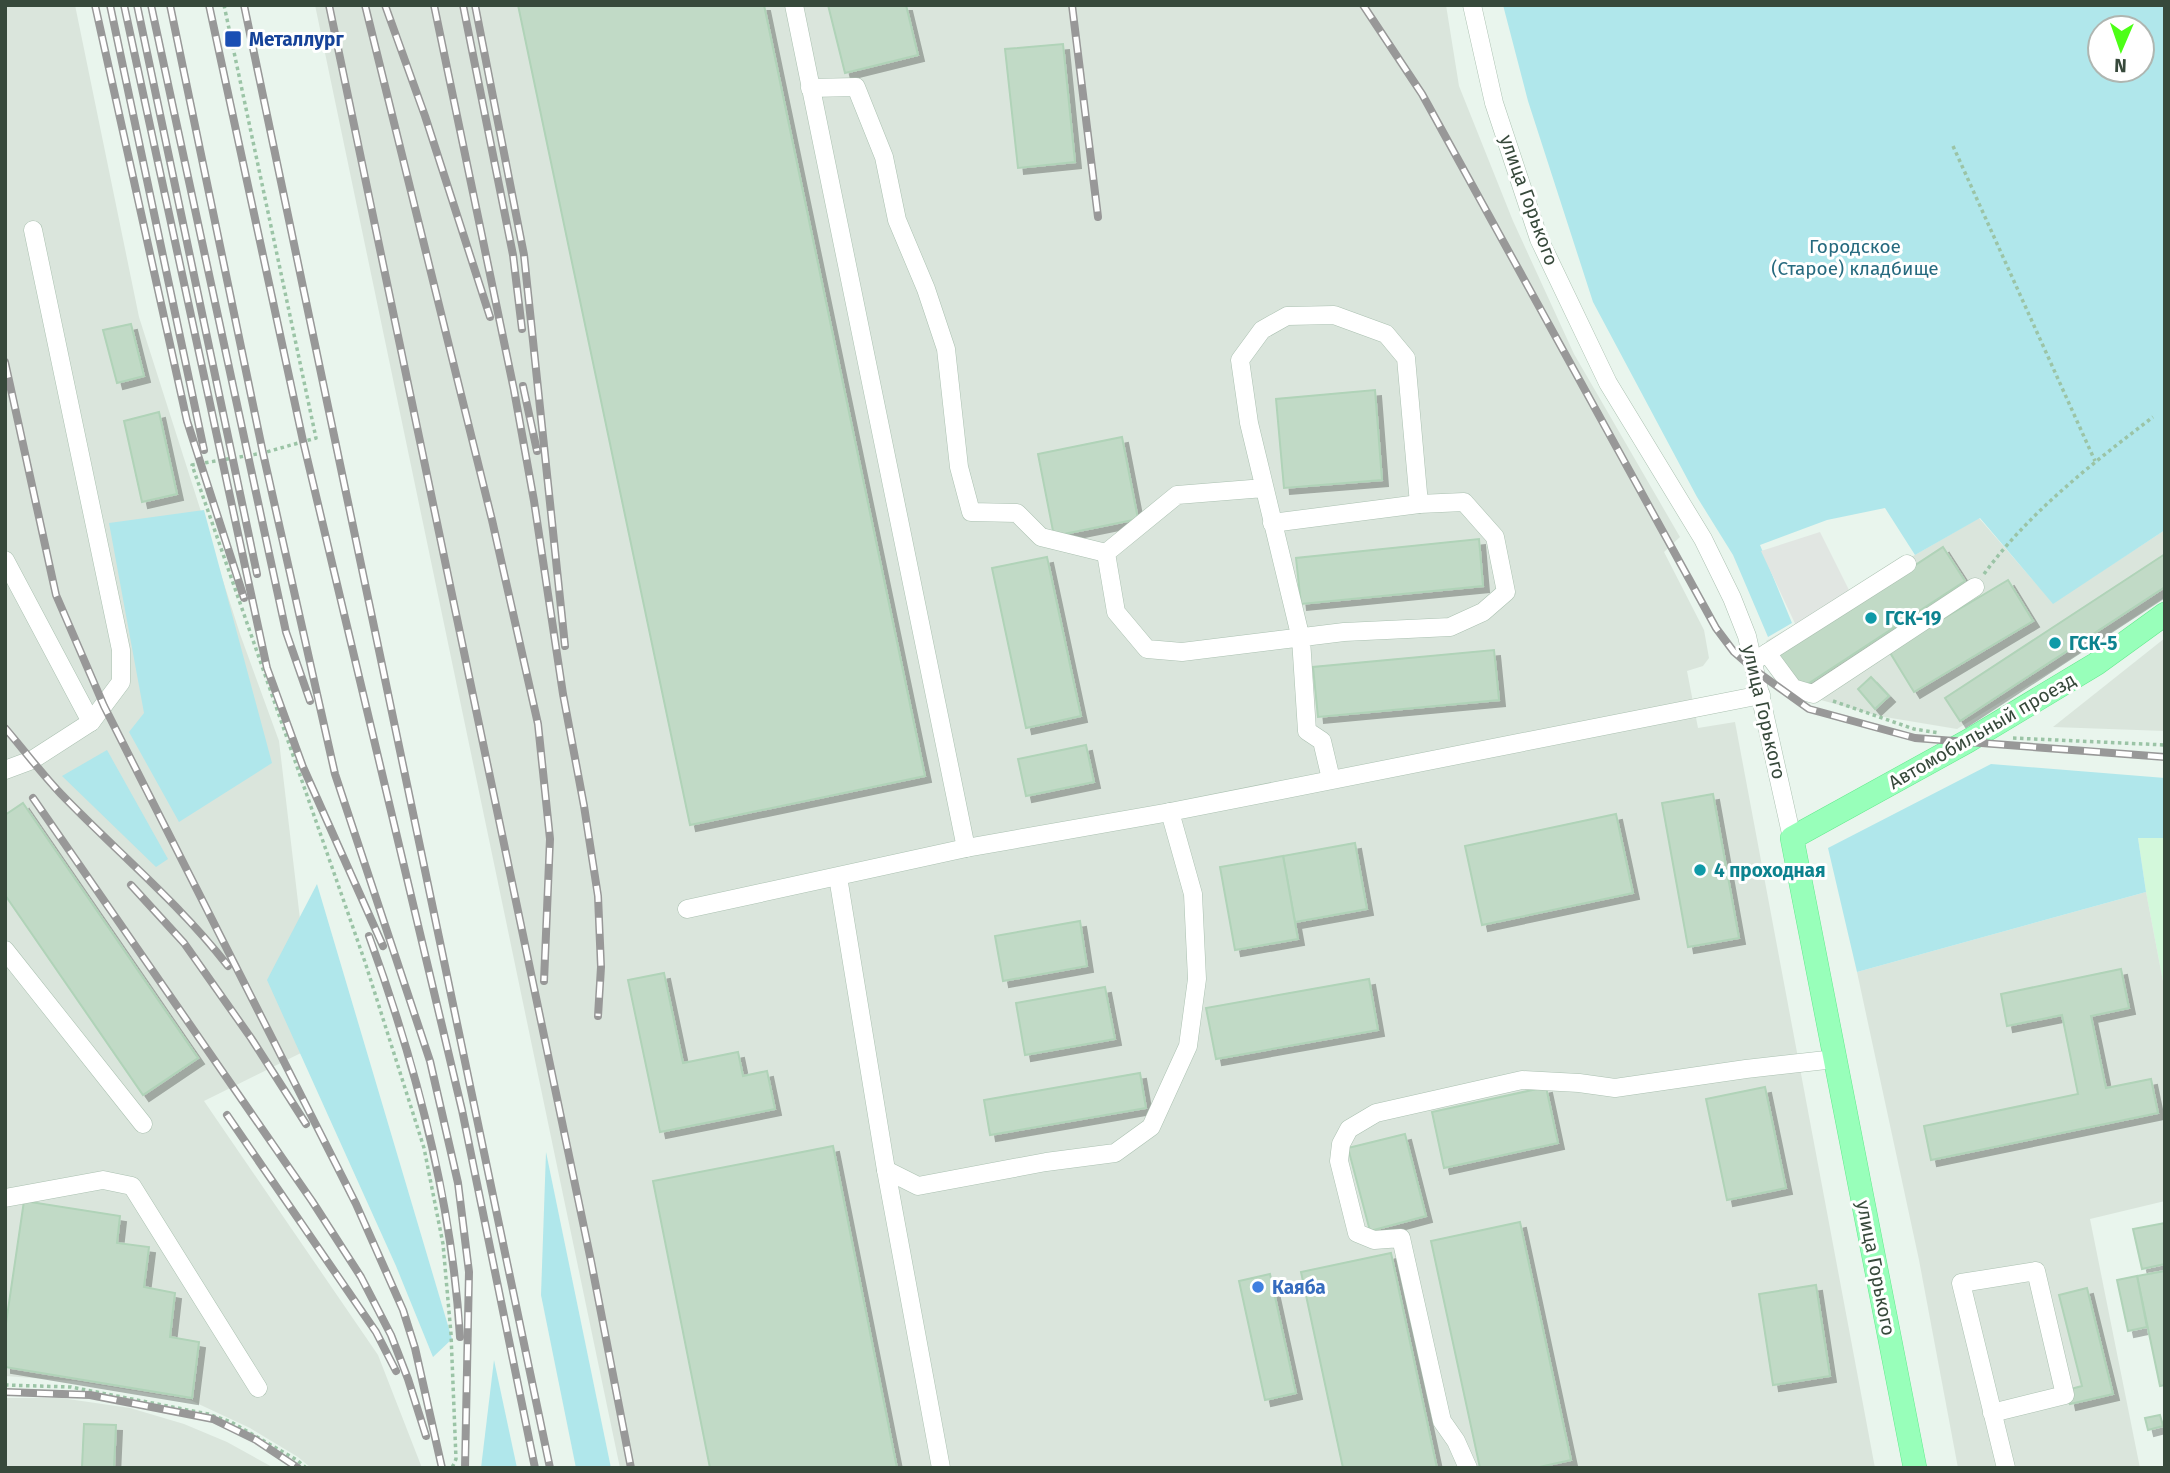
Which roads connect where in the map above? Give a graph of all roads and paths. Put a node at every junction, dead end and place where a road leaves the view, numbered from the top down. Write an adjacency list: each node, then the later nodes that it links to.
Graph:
1 (224, 5): 37 (path)
2 (794, 5): 4 (street)
3 (1472, 5): 18 (street, улица Горького)
4 (810, 88): 12 (street); 25 (street)
5 (1953, 146): 8 (path)
6 (33, 230): 20 (street)
7 (2153, 416): 8 (path)
8 (2095, 461): 15 (path)
9 (1264, 488): 10 (street); 11 (street); 12 (street)
10 (1419, 504): 11 (street); 17 (street)
11 (1272, 523): 17 (street)
12 (1105, 553): 17 (street)
13 (5, 560): 20 (street)
14 (1907, 564): 18 (street)
15 (1975, 586): 18 (street)
16 (2165, 614): 24 (main road, Автомобильный проезд)
17 (1301, 639): 22 (street)
18 (1760, 657): 19 (street, улица Горького)
19 (1761, 695): 22 (street); 24 (street, улица Горького)
20 (91, 722): 21 (street)
21 (5, 770)
22 (1331, 779): 23 (street)
23 (1170, 812): 25 (street); 31 (street)
24 (1792, 838): 29 (main road, улица Горького)
25 (966, 848): 26 (street)
26 (838, 877): 27 (street); 31 (street)
27 (687, 909)
28 (5, 950): 30 (street)
29 (1835, 1059): 39 (street); 40 (main road, улица Горького)
30 (143, 1124)
31 (886, 1170): 38 (street)
32 (5, 1198): 34 (street)
33 (5, 1385): 36 (path)
34 (258, 1388)
35 (1992, 1413): 35 (street); 41 (street)
36 (306, 1468)
37 (452, 1468)
38 (941, 1468)
39 (1468, 1468)
40 (1915, 1468)
41 (2006, 1468)

